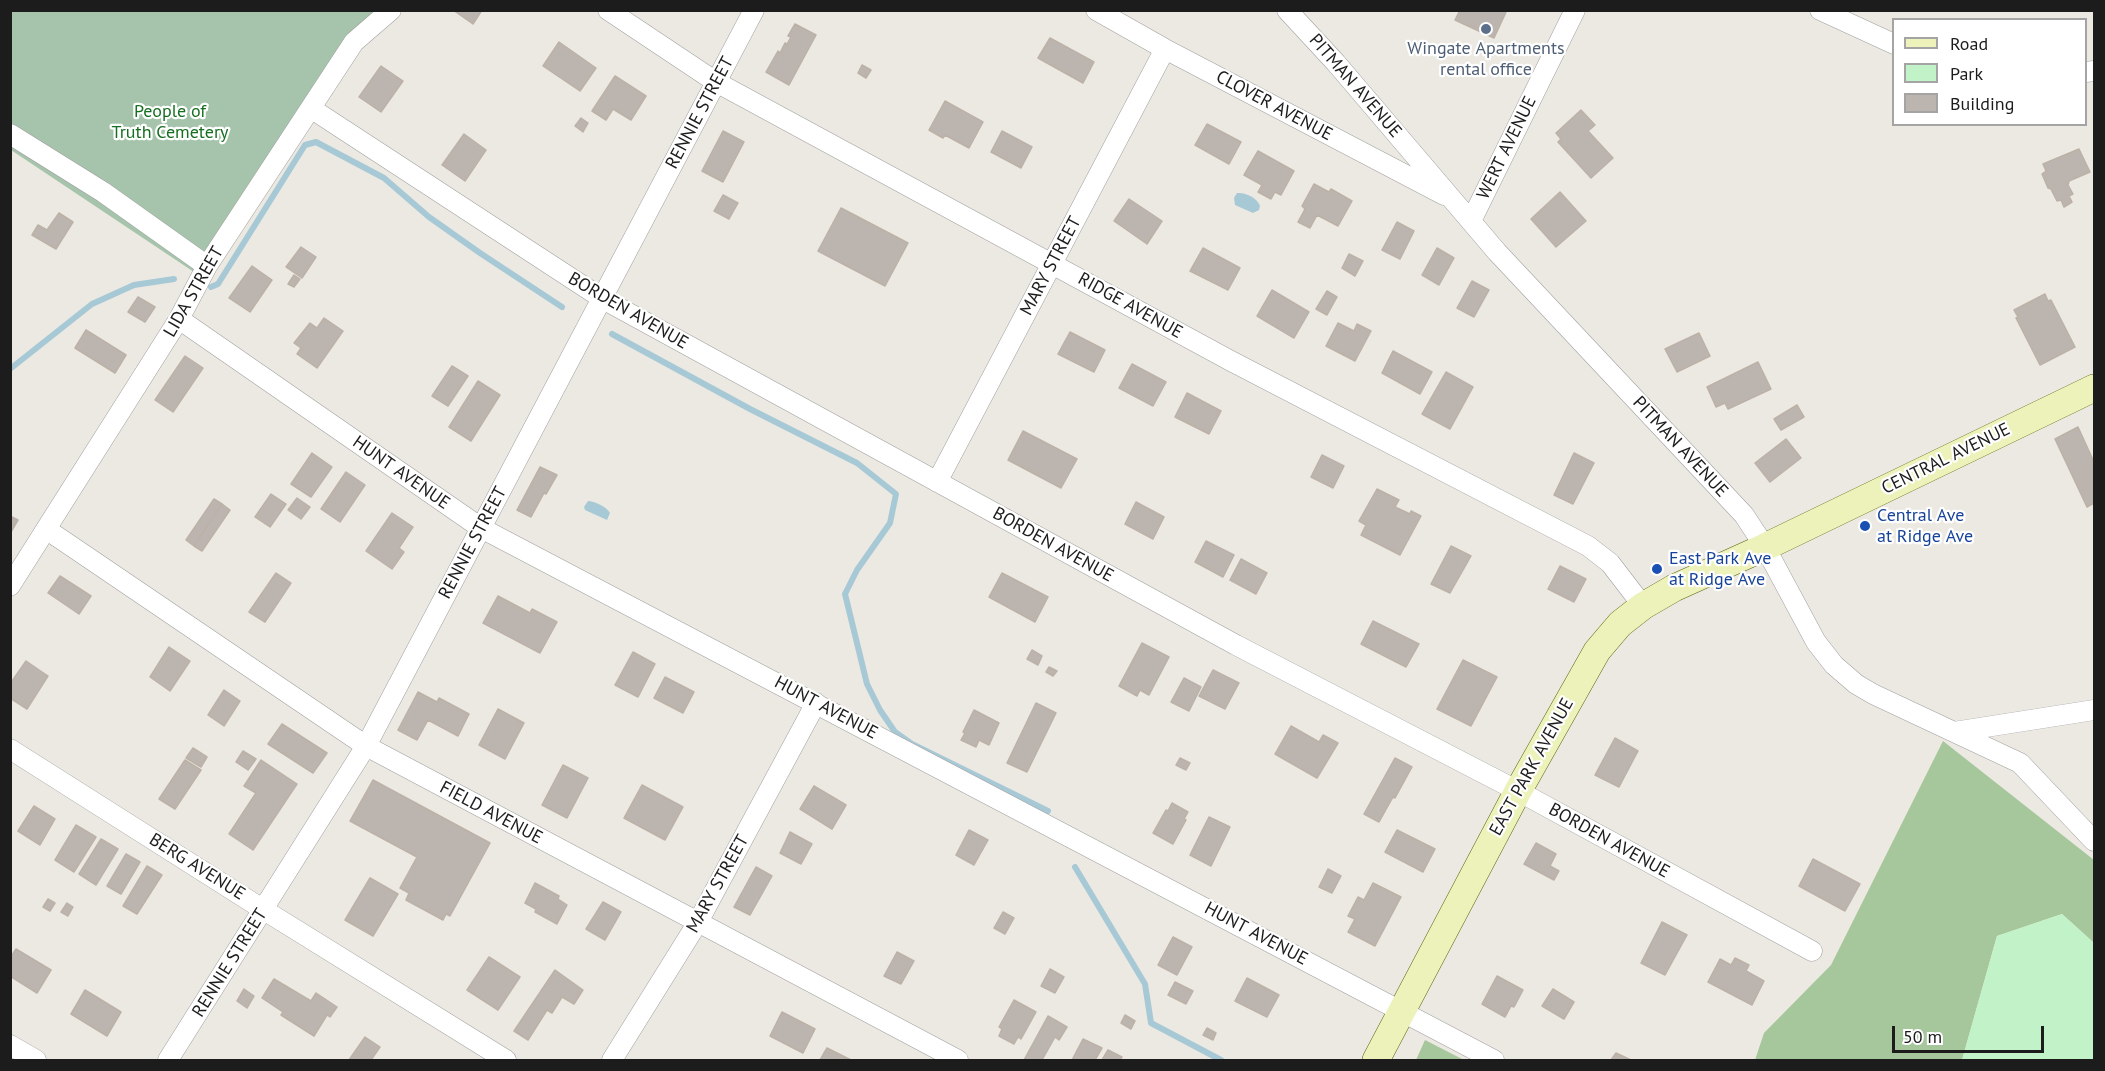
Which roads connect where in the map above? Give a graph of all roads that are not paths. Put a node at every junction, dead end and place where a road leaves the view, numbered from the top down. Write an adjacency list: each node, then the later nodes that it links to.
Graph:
1 (391, 10): 11 (street, LIDA STREET)
2 (608, 10): 10 (street, RIDGE AVENUE)
3 (754, 10): 10 (street, RENNIE STREET)
4 (1096, 10): 9 (street, CLOVER AVENUE)
5 (1287, 10): 13 (street, PITMAN AVENUE)
6 (1575, 10): 14 (street, WERT AVENUE)
7 (1820, 10): 8 (street)
8 (1892, 44)
9 (1165, 49): 13 (street, CLOVER AVENUE); 15 (street, MARY STREET)
10 (717, 82): 15 (street, RIDGE AVENUE); 17 (street, RENNIE STREET)
11 (312, 109): 16 (street, LIDA STREET); 17 (street, BORDEN AVENUE)
12 (10, 134): 16 (street)
13 (1452, 200): 14 (street, PITMAN AVENUE)
14 (1471, 221): 23 (street, PITMAN AVENUE)
15 (1052, 264): 20 (street, MARY STREET); 25 (street, RIDGE AVENUE)
16 (207, 266): 18 (street, LIDA STREET)
17 (603, 299): 20 (street, BORDEN AVENUE); 21 (street, RENNIE STREET)
18 (179, 319): 21 (street, HUNT AVENUE); 22 (street, LIDA STREET)
19 (2094, 388): 23 (street, CENTRAL AVENUE)
20 (937, 482): 31 (street, BORDEN AVENUE)
21 (481, 528): 26 (street, HUNT AVENUE); 29 (street, RENNIE STREET)
22 (46, 529): 24 (street, LIDA STREET); 29 (street, FIELD AVENUE)
23 (1765, 547): 25 (street, EAST PARK AVENUE); 28 (street, PITMAN AVENUE)
24 (10, 586)
25 (1643, 606): 31 (street, EAST PARK AVENUE)
26 (816, 703): 34 (street, MARY STREET); 36 (street, HUNT AVENUE)
27 (2094, 710): 28 (street)
28 (1954, 732): 32 (street, PITMAN AVENUE)
29 (366, 746): 33 (street, RENNIE STREET); 34 (street, FIELD AVENUE)
30 (10, 749): 33 (street, BERG AVENUE)
31 (1518, 791): 35 (street, BORDEN AVENUE); 36 (street, EAST PARK AVENUE)
32 (2094, 841)
33 (264, 910): 39 (street, RENNIE STREET); 40 (street, BERG AVENUE)
34 (698, 922): 41 (street, MARY STREET); 42 (street, FIELD AVENUE)
35 (1812, 951)
36 (1403, 1011): 43 (street, EAST PARK AVENUE); 44 (street, HUNT AVENUE)
37 (10, 1045): 38 (street)
38 (36, 1060)
39 (168, 1060)
40 (506, 1060)
41 (612, 1060)
42 (958, 1060)
43 (1377, 1060)
44 (1494, 1060)

